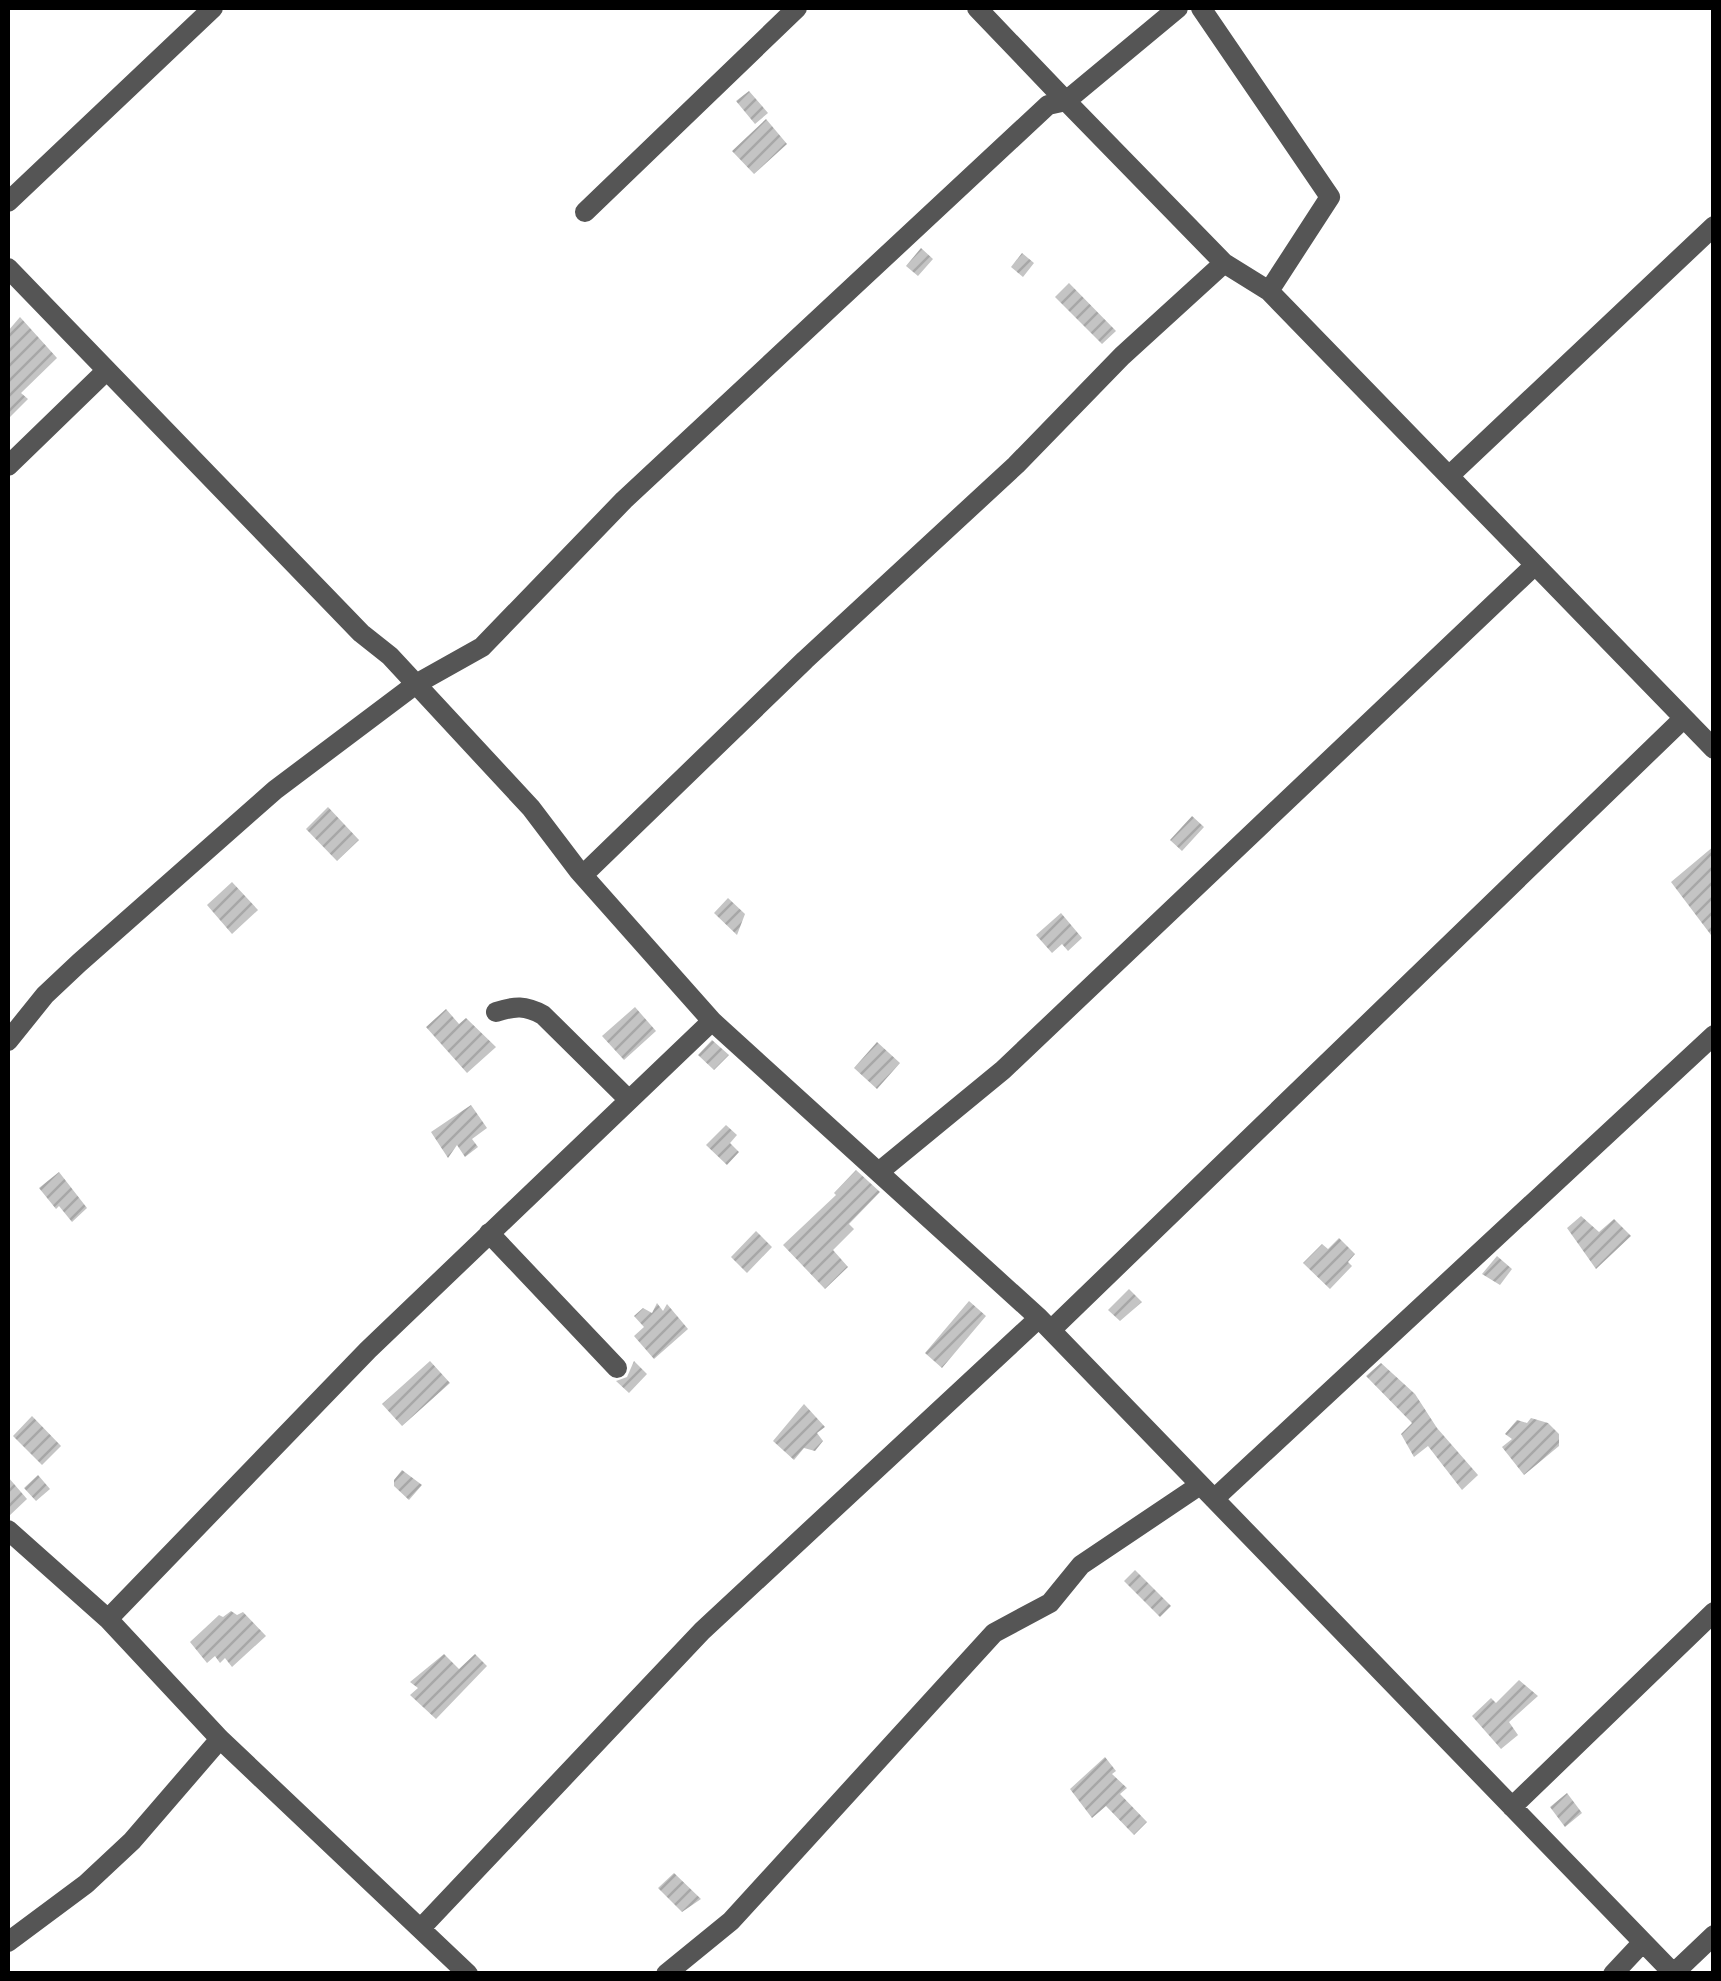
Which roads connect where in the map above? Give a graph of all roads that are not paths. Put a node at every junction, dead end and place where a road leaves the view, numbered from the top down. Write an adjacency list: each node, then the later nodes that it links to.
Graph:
1 (212, 8): 7 (street)
2 (797, 8): 8 (street)
3 (978, 8): 6 (street)
4 (1178, 8): 6 (street)
5 (1201, 8): 12 (street)
6 (1066, 102): 10 (street); 17 (street)
7 (8, 202)
8 (585, 212)
9 (1714, 226): 15 (street)
10 (1224, 263): 12 (street); 20 (street)
11 (8, 268): 13 (street)
12 (1269, 291): 15 (street)
13 (106, 370): 14 (street); 17 (street)
14 (8, 466)
15 (1448, 476): 16 (street)
16 (1535, 565): 18 (street); 26 (street)
17 (416, 684): 20 (street); 24 (street)
18 (1684, 718): 19 (street); 28 (street)
19 (1714, 749)
20 (583, 875): 22 (street)
21 (496, 1012): 25 (street)
22 (712, 1021): 25 (street); 26 (street)
23 (1714, 1035): 30 (street)
24 (8, 1041)
25 (629, 1100): 27 (street)
26 (880, 1171): 28 (street)
27 (489, 1233): 29 (street); 33 (street)
28 (1045, 1324): 30 (street); 36 (street)
29 (616, 1368)
30 (1207, 1492): 35 (street); 42 (street)
31 (8, 1530): 33 (street)
32 (1714, 1612): 35 (street)
33 (108, 1619): 34 (street)
34 (220, 1738): 36 (street); 38 (street)
35 (1512, 1807): 39 (street)
36 (422, 1927): 41 (street)
37 (1714, 1935): 40 (street)
38 (8, 1942)
39 (1643, 1942): 40 (street); 43 (street)
40 (1674, 1973)
41 (468, 1974)
42 (666, 1974)
43 (1613, 1974)

